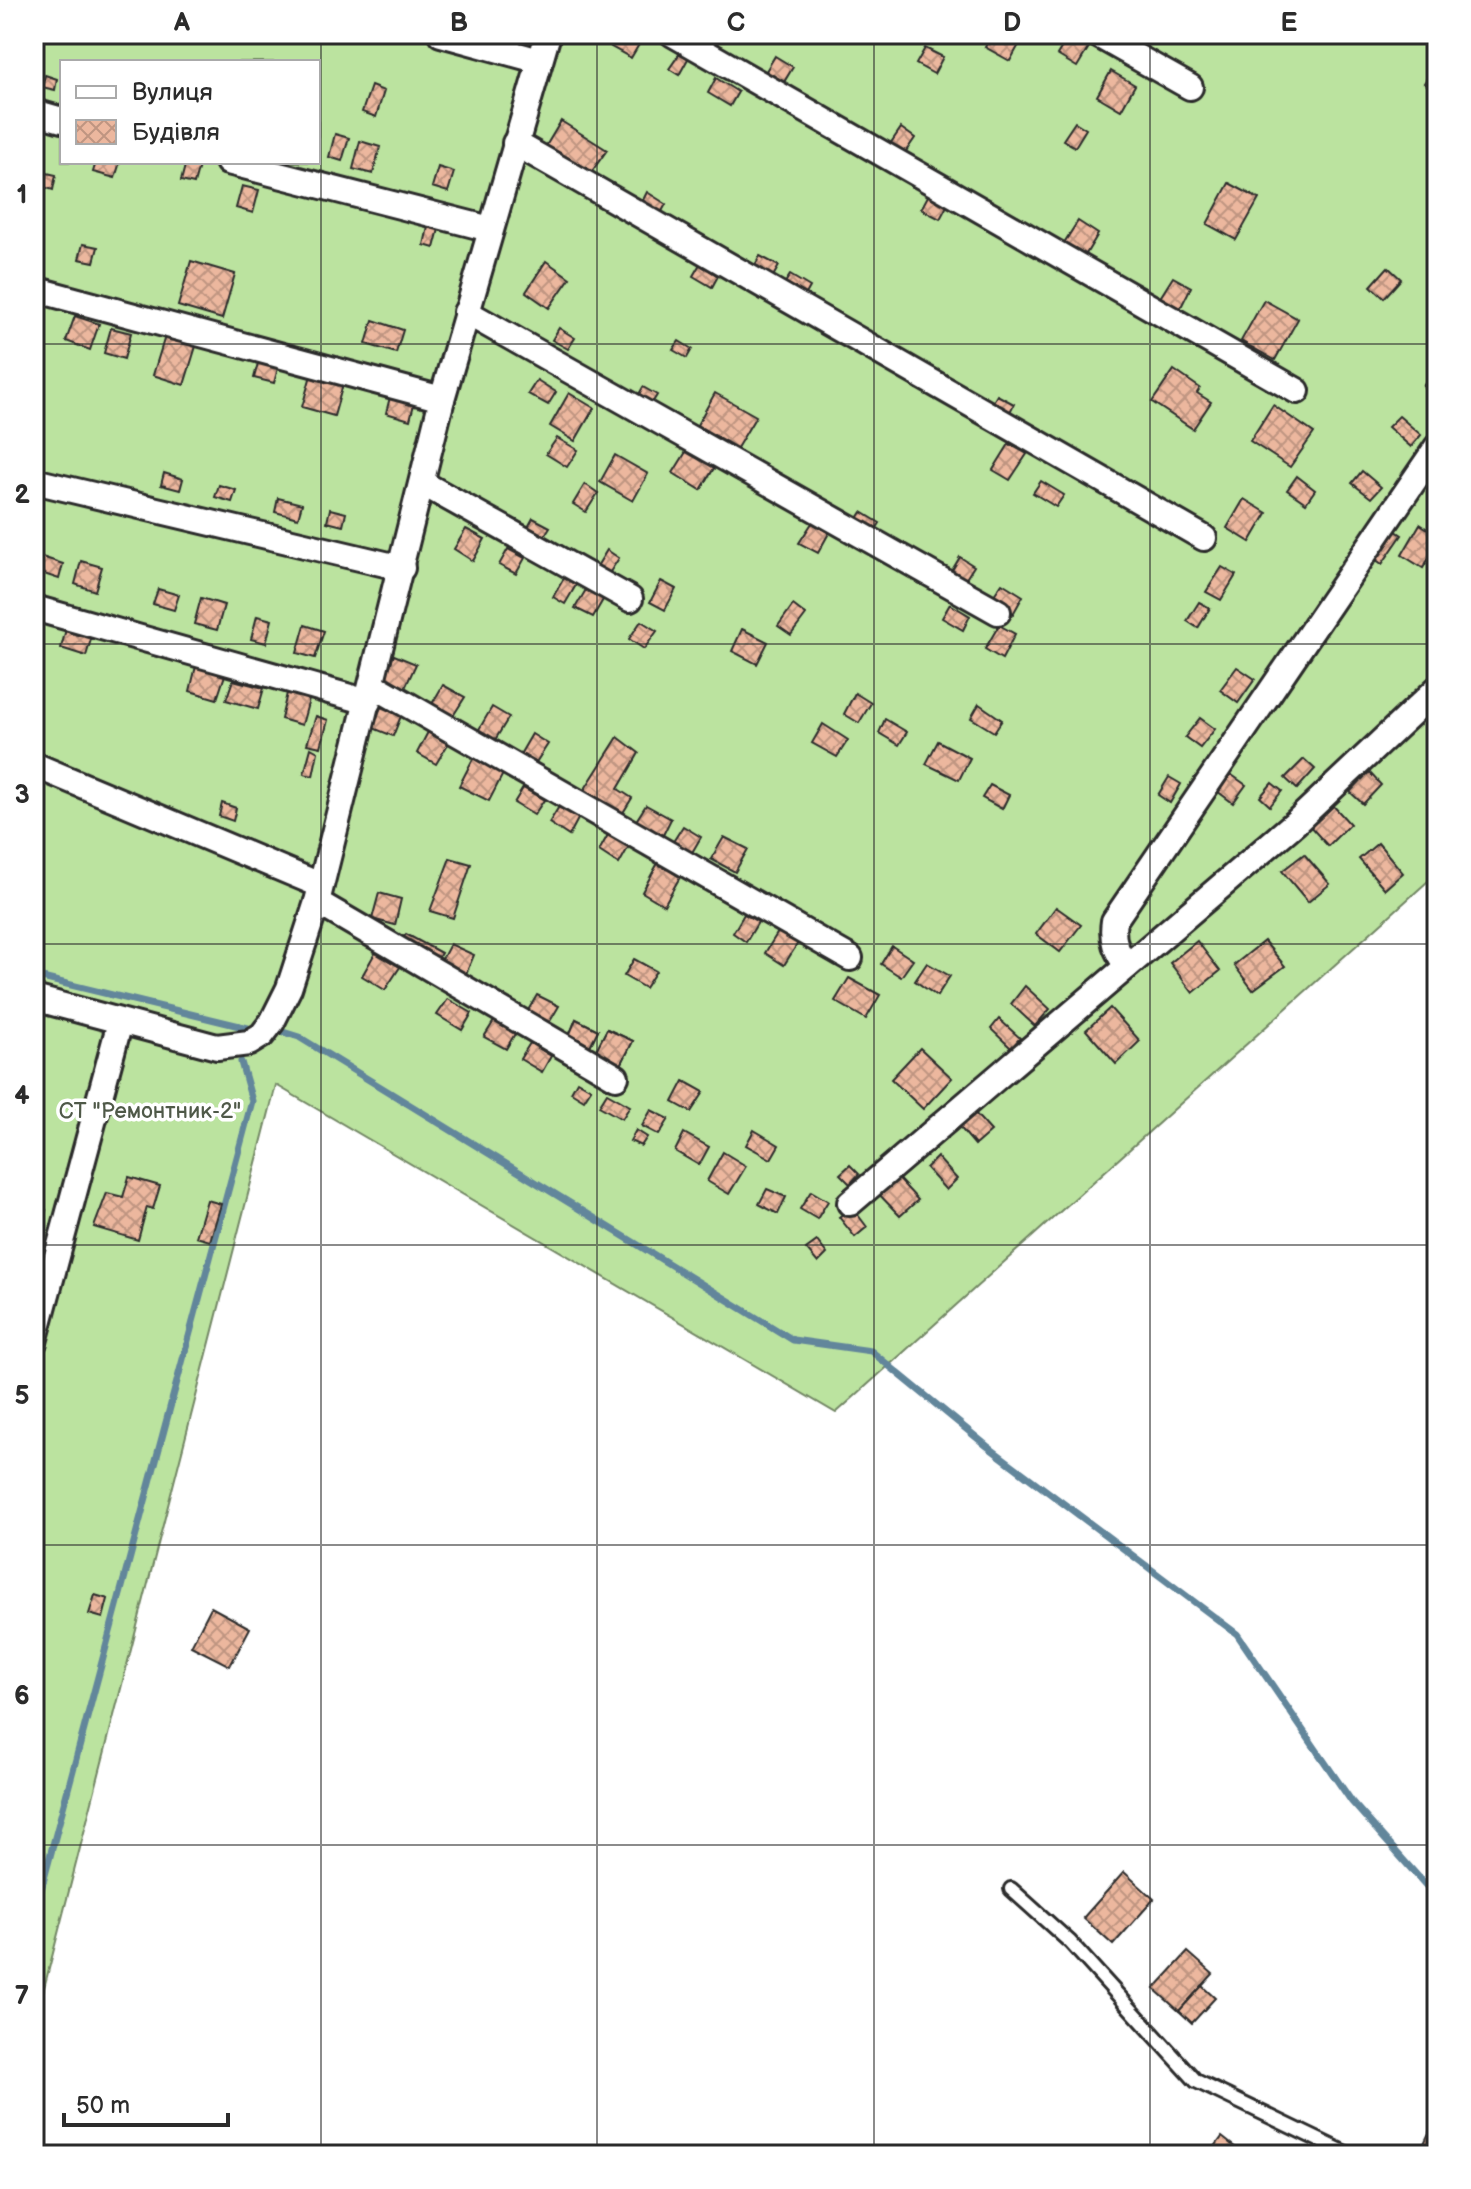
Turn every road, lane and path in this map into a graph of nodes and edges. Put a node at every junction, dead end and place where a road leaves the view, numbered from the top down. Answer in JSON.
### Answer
{"nodes":[{"id":1,"x":441,"y":34,"type":"edge"},
{"id":2,"x":548,"y":34,"type":"edge"},
{"id":3,"x":673,"y":34,"type":"edge"},
{"id":4,"x":1096,"y":34,"type":"edge"},
{"id":5,"x":540,"y":61,"type":"junction"},
{"id":6,"x":1190,"y":87,"type":"dead end"},
{"id":7,"x":34,"y":112,"type":"edge"},
{"id":8,"x":60,"y":119,"type":"edge"},
{"id":9,"x":515,"y":143,"type":"junction"},
{"id":10,"x":236,"y":164,"type":"edge"},
{"id":11,"x":490,"y":229,"type":"junction"},
{"id":12,"x":34,"y":289,"type":"edge"},
{"id":13,"x":466,"y":312,"type":"junction"},
{"id":14,"x":1297,"y":391,"type":"dead end"},
{"id":15,"x":442,"y":399,"type":"junction"},
{"id":16,"x":1437,"y":447,"type":"edge"},
{"id":17,"x":34,"y":481,"type":"edge"},
{"id":18,"x":422,"y":483,"type":"junction"},
{"id":19,"x":1204,"y":538,"type":"dead end"},
{"id":20,"x":402,"y":568,"type":"junction"},
{"id":21,"x":630,"y":599,"type":"dead end"},
{"id":22,"x":34,"y":608,"type":"edge"},
{"id":23,"x":998,"y":612,"type":"dead end"},
{"id":24,"x":1437,"y":689,"type":"edge"},
{"id":25,"x":370,"y":694,"type":"junction"},
{"id":26,"x":34,"y":765,"type":"edge"},
{"id":27,"x":318,"y":894,"type":"junction"},
{"id":28,"x":850,"y":958,"type":"dead end"},
{"id":29,"x":1127,"y":966,"type":"junction"},
{"id":30,"x":34,"y":998,"type":"edge"},
{"id":31,"x":120,"y":1022,"type":"junction"},
{"id":32,"x":616,"y":1077,"type":"dead end"},
{"id":33,"x":850,"y":1203,"type":"dead end"},
{"id":34,"x":34,"y":1342,"type":"edge"},
{"id":35,"x":1011,"y":1889,"type":"dead end"},
{"id":36,"x":1350,"y":2155,"type":"edge"}],
"edges":[{"from":1,"to":5,"type":"street"},
{"from":2,"to":5,"type":"street"},
{"from":3,"to":14,"type":"street"},
{"from":4,"to":6,"type":"street"},
{"from":5,"to":9,"type":"street"},
{"from":7,"to":8,"type":"street"},
{"from":9,"to":11,"type":"street"},
{"from":9,"to":19,"type":"street"},
{"from":10,"to":11,"type":"street"},
{"from":11,"to":13,"type":"street"},
{"from":12,"to":15,"type":"street"},
{"from":13,"to":15,"type":"street"},
{"from":13,"to":23,"type":"street"},
{"from":15,"to":18,"type":"street"},
{"from":16,"to":29,"type":"street"},
{"from":17,"to":20,"type":"street"},
{"from":18,"to":20,"type":"street"},
{"from":18,"to":21,"type":"street"},
{"from":20,"to":25,"type":"street"},
{"from":22,"to":25,"type":"street"},
{"from":24,"to":29,"type":"street"},
{"from":25,"to":27,"type":"street"},
{"from":25,"to":28,"type":"street"},
{"from":26,"to":27,"type":"street"},
{"from":27,"to":31,"type":"street"},
{"from":27,"to":32,"type":"street"},
{"from":29,"to":33,"type":"street"},
{"from":30,"to":31,"type":"street"},
{"from":31,"to":34,"type":"street"},
{"from":35,"to":36,"type":"lane"}]}
